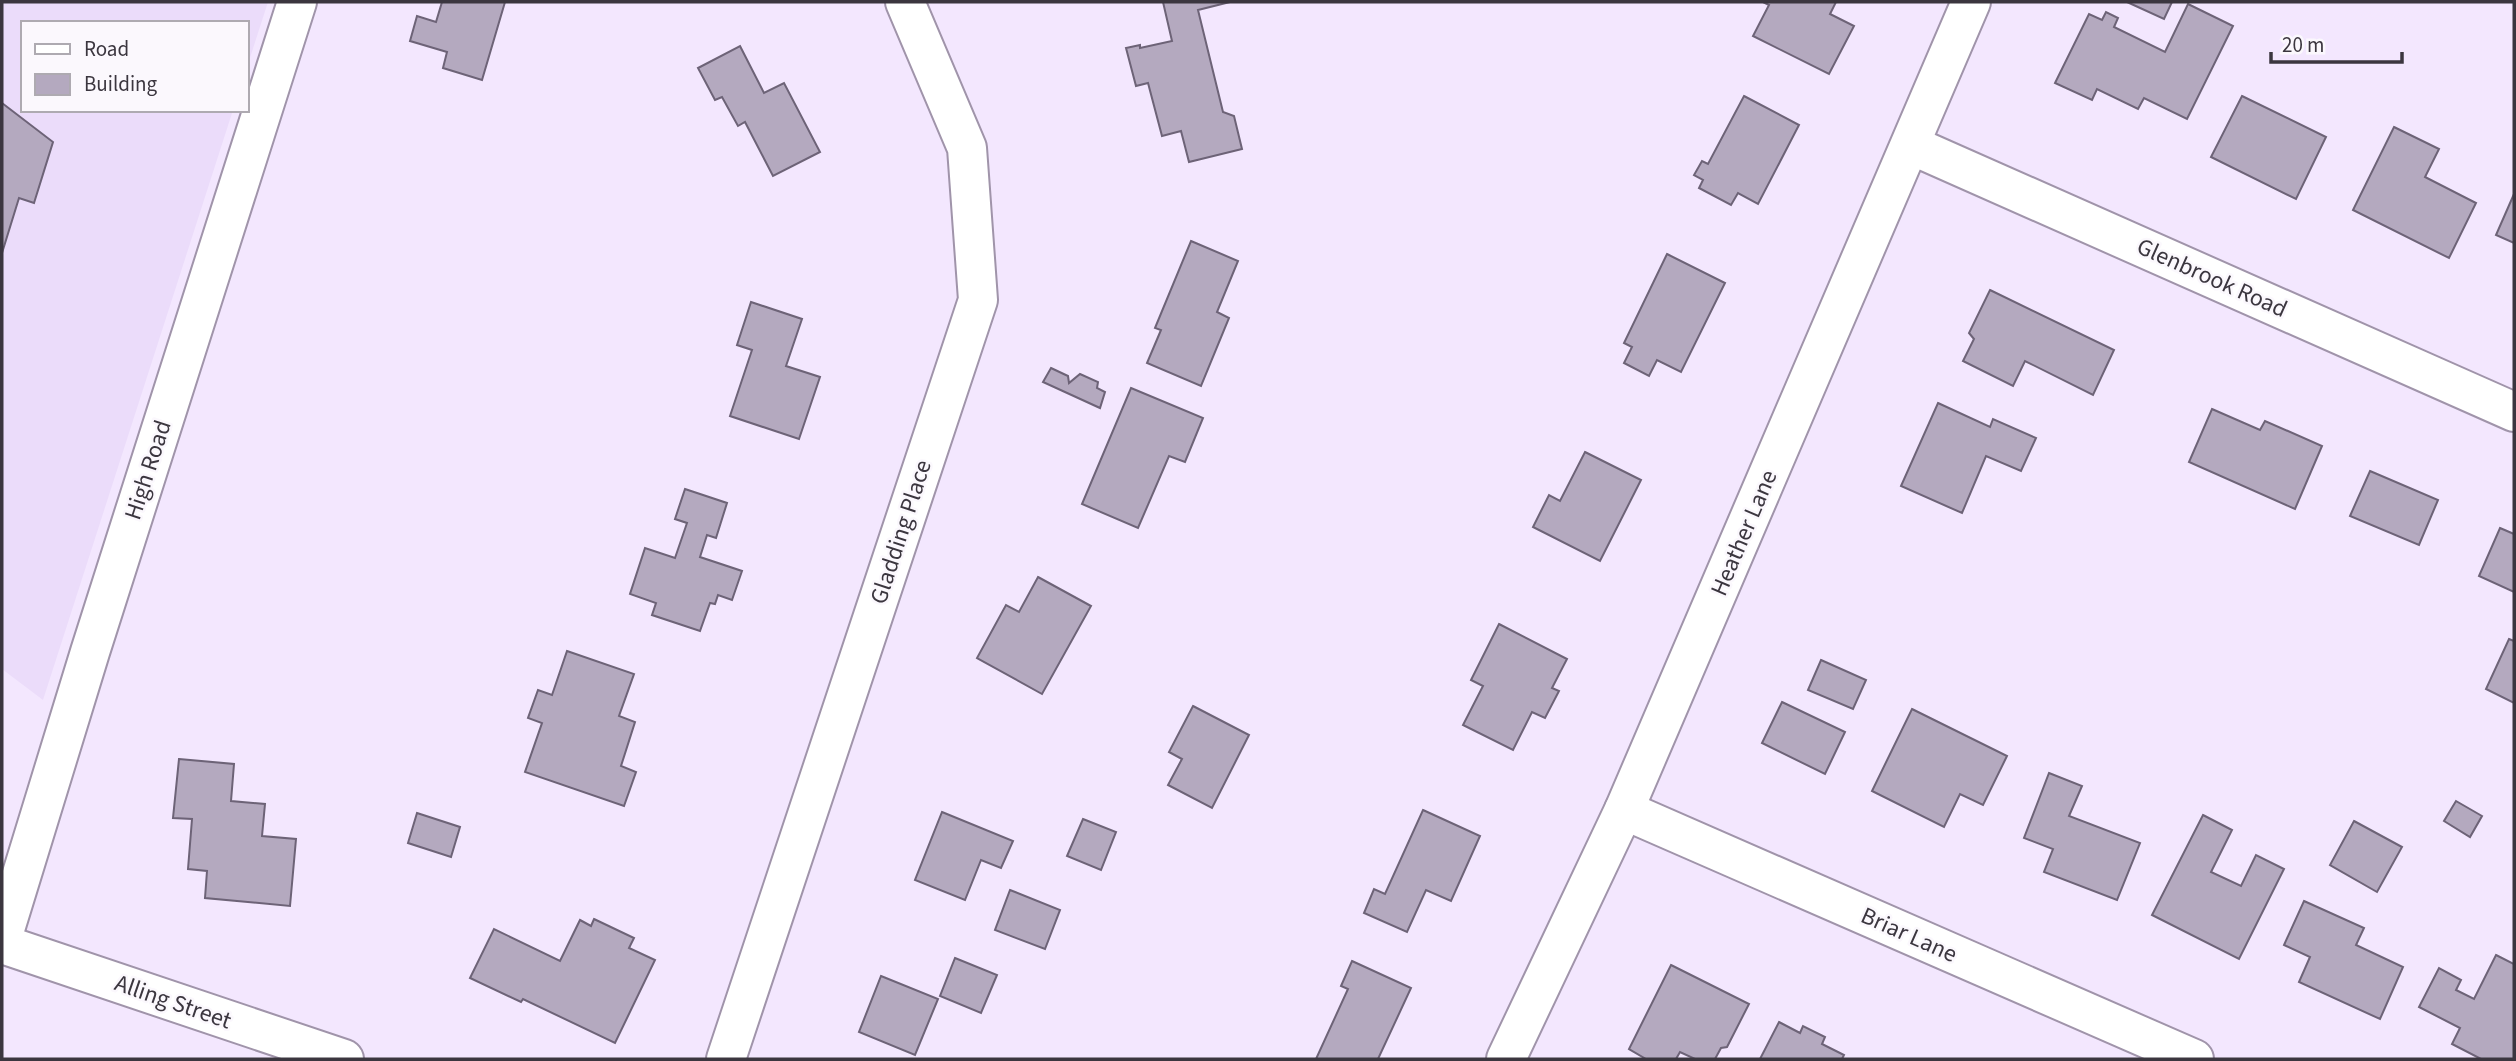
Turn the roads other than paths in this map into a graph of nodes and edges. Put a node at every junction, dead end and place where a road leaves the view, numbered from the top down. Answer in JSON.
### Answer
{"nodes":[{"id":1,"x":297,"y":2,"type":"edge"},
{"id":2,"x":905,"y":2,"type":"edge"},
{"id":3,"x":1971,"y":2,"type":"edge"},
{"id":4,"x":1911,"y":145,"type":"junction"},
{"id":5,"x":2514,"y":412,"type":"edge"},
{"id":6,"x":1624,"y":810,"type":"junction"},
{"id":7,"x":2,"y":941,"type":"edge"},
{"id":8,"x":345,"y":1059,"type":"edge"},
{"id":9,"x":726,"y":1059,"type":"edge"},
{"id":10,"x":1506,"y":1059,"type":"edge"},
{"id":11,"x":2194,"y":1059,"type":"edge"}],
"edges":[{"from":1,"to":7,"type":"street","name":"High Road"},
{"from":2,"to":9,"type":"street","name":"Gladding Place"},
{"from":3,"to":4,"type":"street","name":"Heather Lane"},
{"from":4,"to":5,"type":"street","name":"Glenbrook Road"},
{"from":4,"to":6,"type":"street","name":"Heather Lane"},
{"from":6,"to":10,"type":"street","name":"Heather Lane"},
{"from":6,"to":11,"type":"street","name":"Briar Lane"},
{"from":7,"to":8,"type":"street","name":"Alling Street"}]}
